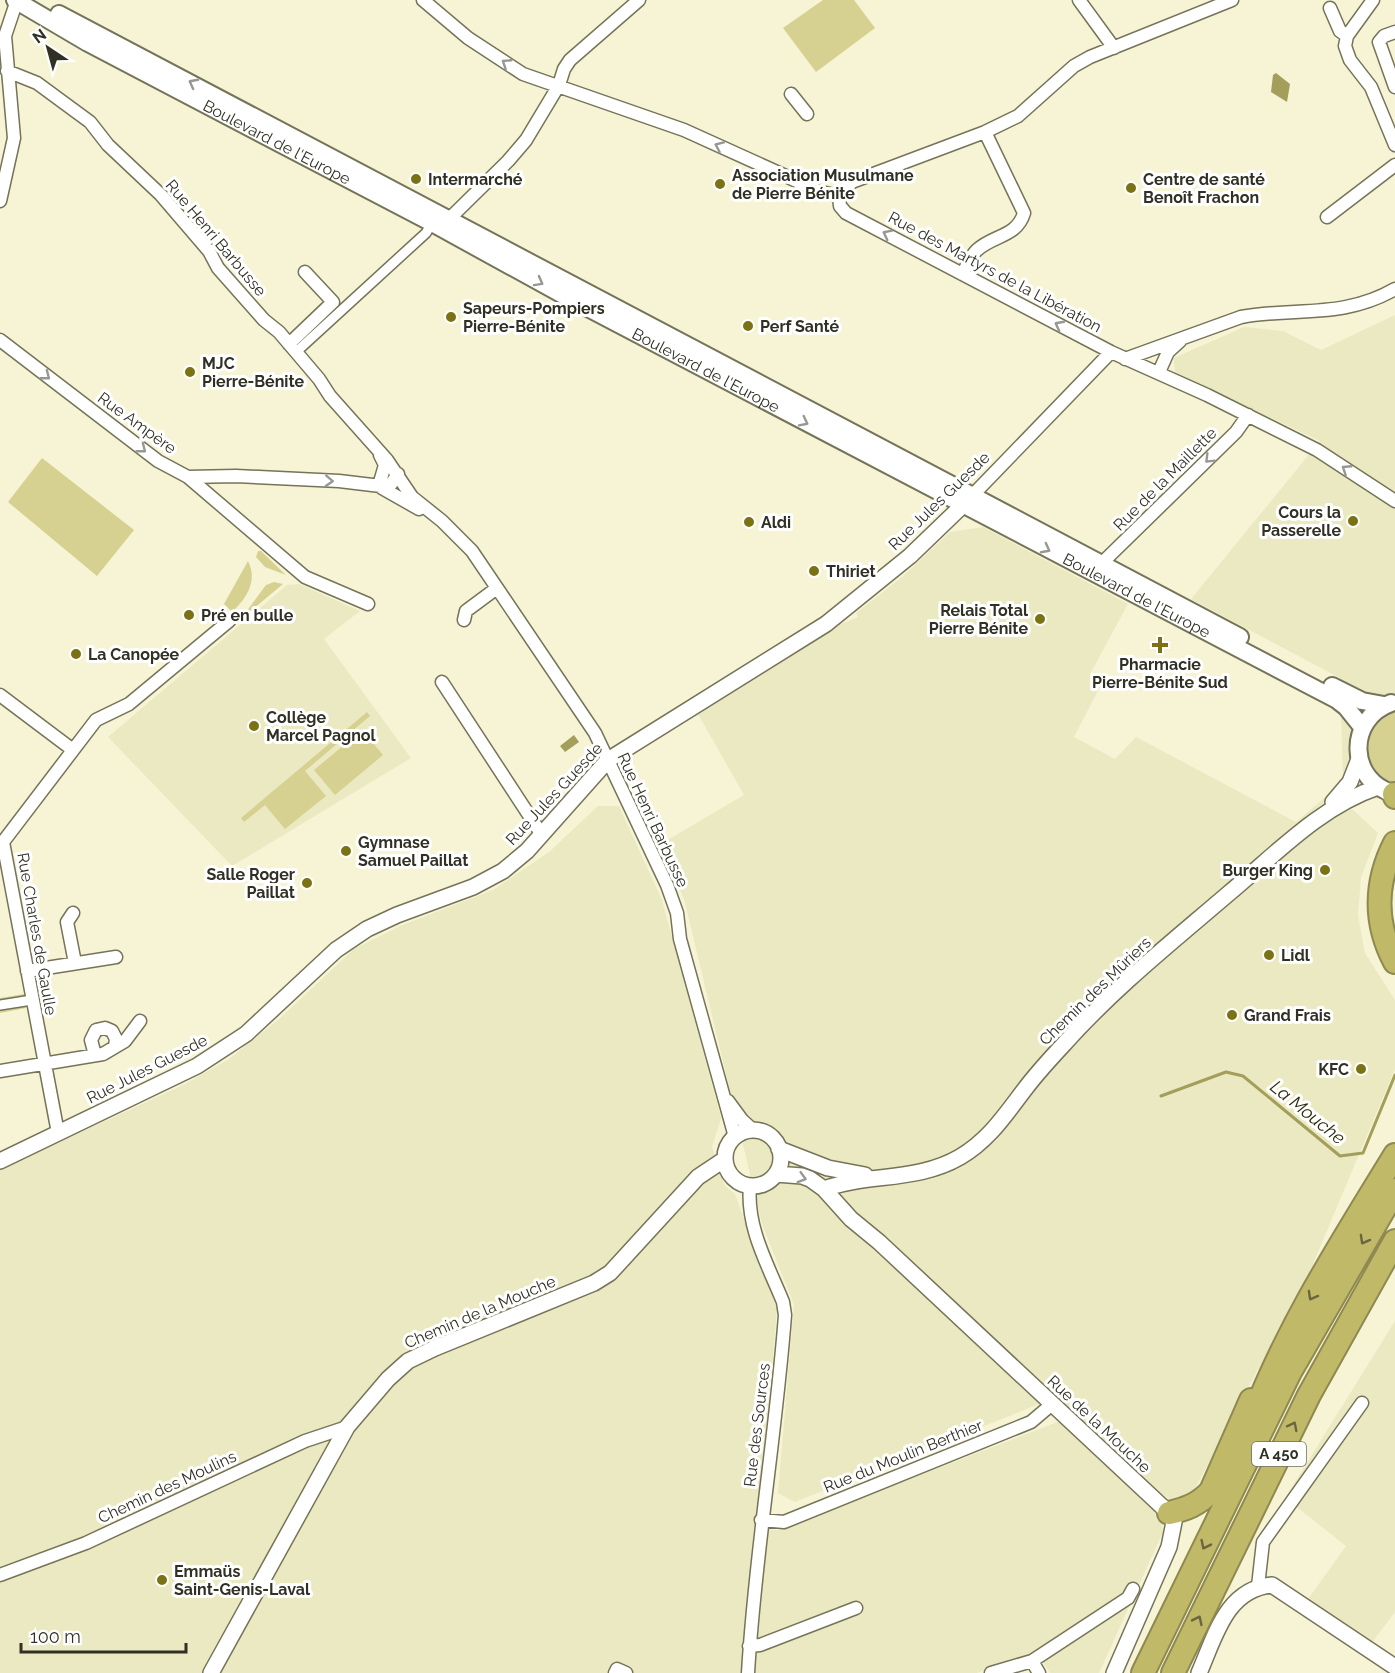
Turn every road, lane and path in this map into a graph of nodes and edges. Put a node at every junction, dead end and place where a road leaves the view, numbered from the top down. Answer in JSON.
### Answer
{"nodes":[{"id":1,"x":16,"y":0,"type":"edge"},
{"id":2,"x":34,"y":0,"type":"edge"},
{"id":3,"x":423,"y":0,"type":"edge"},
{"id":4,"x":639,"y":0,"type":"edge"},
{"id":5,"x":1079,"y":0,"type":"edge"},
{"id":6,"x":1232,"y":0,"type":"edge"},
{"id":7,"x":1373,"y":0,"type":"edge"},
{"id":8,"x":1330,"y":8,"type":"dead end"},
{"id":9,"x":1395,"y":32,"type":"edge"},
{"id":10,"x":2,"y":34,"type":"edge"},
{"id":11,"x":1347,"y":36,"type":"junction"},
{"id":12,"x":1114,"y":48,"type":"junction"},
{"id":13,"x":0,"y":56,"type":"edge"},
{"id":14,"x":7,"y":71,"type":"junction"},
{"id":15,"x":559,"y":86,"type":"junction"},
{"id":16,"x":1395,"y":87,"type":"edge"},
{"id":17,"x":791,"y":94,"type":"dead end"},
{"id":18,"x":807,"y":114,"type":"dead end"},
{"id":19,"x":985,"y":132,"type":"junction"},
{"id":20,"x":1395,"y":145,"type":"edge"},
{"id":21,"x":1395,"y":165,"type":"edge"},
{"id":22,"x":839,"y":196,"type":"junction"},
{"id":23,"x":0,"y":201,"type":"edge"},
{"id":24,"x":1327,"y":217,"type":"dead end"},
{"id":25,"x":441,"y":223,"type":"junction"},
{"id":26,"x":305,"y":272,"type":"dead end"},
{"id":27,"x":962,"y":274,"type":"junction"},
{"id":28,"x":1395,"y":289,"type":"edge"},
{"id":29,"x":1183,"y":338,"type":"junction"},
{"id":30,"x":0,"y":340,"type":"edge"},
{"id":31,"x":292,"y":348,"type":"junction"},
{"id":32,"x":1111,"y":352,"type":"junction"},
{"id":33,"x":1125,"y":359,"type":"junction"},
{"id":34,"x":1159,"y":372,"type":"junction"},
{"id":35,"x":1248,"y":415,"type":"junction"},
{"id":36,"x":378,"y":452,"type":"junction"},
{"id":37,"x":398,"y":474,"type":"junction"},
{"id":38,"x":188,"y":477,"type":"junction"},
{"id":39,"x":382,"y":488,"type":"junction"},
{"id":40,"x":967,"y":501,"type":"junction"},
{"id":41,"x":1395,"y":501,"type":"edge"},
{"id":42,"x":432,"y":513,"type":"junction"},
{"id":43,"x":1102,"y":563,"type":"junction"},
{"id":44,"x":497,"y":588,"type":"junction"},
{"id":45,"x":368,"y":604,"type":"dead end"},
{"id":46,"x":464,"y":620,"type":"dead end"},
{"id":47,"x":229,"y":621,"type":"dead end"},
{"id":48,"x":442,"y":682,"type":"dead end"},
{"id":49,"x":0,"y":694,"type":"edge"},
{"id":50,"x":1390,"y":704,"type":"edge"},
{"id":51,"x":1362,"y":727,"type":"junction"},
{"id":52,"x":73,"y":750,"type":"junction"},
{"id":53,"x":1359,"y":759,"type":"junction"},
{"id":54,"x":608,"y":760,"type":"junction"},
{"id":55,"x":1391,"y":793,"type":"edge"},
{"id":56,"x":1328,"y":809,"type":"junction"},
{"id":57,"x":542,"y":835,"type":"junction"},
{"id":58,"x":2,"y":842,"type":"edge"},
{"id":59,"x":1395,"y":843,"type":"edge"},
{"id":60,"x":1395,"y":871,"type":"edge"},
{"id":61,"x":73,"y":913,"type":"dead end"},
{"id":62,"x":1395,"y":930,"type":"edge"},
{"id":63,"x":116,"y":957,"type":"dead end"},
{"id":64,"x":1395,"y":962,"type":"edge"},
{"id":65,"x":75,"y":963,"type":"junction"},
{"id":66,"x":27,"y":971,"type":"junction"},
{"id":67,"x":32,"y":1000,"type":"junction"},
{"id":68,"x":0,"y":1005,"type":"edge"},
{"id":69,"x":140,"y":1021,"type":"dead end"},
{"id":70,"x":115,"y":1046,"type":"junction"},
{"id":71,"x":95,"y":1055,"type":"junction"},
{"id":72,"x":44,"y":1063,"type":"junction"},
{"id":73,"x":0,"y":1071,"type":"edge"},
{"id":74,"x":720,"y":1084,"type":"junction"},
{"id":75,"x":753,"y":1130,"type":"junction"},
{"id":76,"x":58,"y":1133,"type":"junction"},
{"id":77,"x":735,"y":1137,"type":"junction"},
{"id":78,"x":779,"y":1149,"type":"junction"},
{"id":79,"x":1395,"y":1155,"type":"edge"},
{"id":80,"x":0,"y":1161,"type":"edge"},
{"id":81,"x":815,"y":1164,"type":"junction"},
{"id":82,"x":727,"y":1166,"type":"junction"},
{"id":83,"x":776,"y":1174,"type":"junction"},
{"id":84,"x":883,"y":1179,"type":"junction"},
{"id":85,"x":750,"y":1186,"type":"junction"},
{"id":86,"x":828,"y":1188,"type":"junction"},
{"id":87,"x":1395,"y":1190,"type":"edge"},
{"id":88,"x":1395,"y":1241,"type":"edge"},
{"id":89,"x":1268,"y":1377,"type":"junction"},
{"id":90,"x":1362,"y":1403,"type":"dead end"},
{"id":91,"x":1051,"y":1405,"type":"junction"},
{"id":92,"x":346,"y":1427,"type":"junction"},
{"id":93,"x":1230,"y":1492,"type":"junction"},
{"id":94,"x":1169,"y":1512,"type":"junction"},
{"id":95,"x":761,"y":1520,"type":"junction"},
{"id":96,"x":0,"y":1575,"type":"edge"},
{"id":97,"x":1258,"y":1586,"type":"junction"},
{"id":98,"x":1133,"y":1589,"type":"dead end"},
{"id":99,"x":856,"y":1608,"type":"dead end"},
{"id":100,"x":749,"y":1646,"type":"junction"},
{"id":101,"x":1032,"y":1660,"type":"junction"},
{"id":102,"x":1395,"y":1666,"type":"edge"},
{"id":103,"x":211,"y":1673,"type":"edge"},
{"id":104,"x":615,"y":1673,"type":"edge"},
{"id":105,"x":626,"y":1673,"type":"edge"},
{"id":106,"x":748,"y":1673,"type":"edge"},
{"id":107,"x":991,"y":1673,"type":"edge"},
{"id":108,"x":1039,"y":1673,"type":"edge"},
{"id":109,"x":1113,"y":1673,"type":"edge"},
{"id":110,"x":1143,"y":1673,"type":"edge"},
{"id":111,"x":1173,"y":1673,"type":"edge"},
{"id":112,"x":1199,"y":1673,"type":"edge"}],
"edges":[{"from":1,"to":10,"type":"street"},
{"from":1,"to":25,"type":"main road","name":"Boulevard de l'Europe"},
{"from":25,"to":2,"type":"main road","name":"Boulevard de l'Europe","one_way":true},
{"from":15,"to":3,"type":"street","one_way":true},
{"from":4,"to":15,"type":"street"},
{"from":5,"to":12,"type":"street"},
{"from":6,"to":12,"type":"street"},
{"from":7,"to":11,"type":"street"},
{"from":8,"to":11,"type":"street"},
{"from":9,"to":16,"type":"street"},
{"from":10,"to":14,"type":"street"},
{"from":11,"to":20,"type":"street"},
{"from":12,"to":19,"type":"street"},
{"from":13,"to":14,"type":"street"},
{"from":14,"to":23,"type":"street"},
{"from":14,"to":31,"type":"street","name":"Rue Henri Barbusse"},
{"from":22,"to":15,"type":"street","one_way":true},
{"from":15,"to":25,"type":"street"},
{"from":17,"to":18,"type":"street"},
{"from":19,"to":22,"type":"street"},
{"from":19,"to":27,"type":"street"},
{"from":21,"to":24,"type":"street"},
{"from":27,"to":22,"type":"street","name":"Rue des Martyrs de la Libération","one_way":true},
{"from":25,"to":31,"type":"street"},
{"from":25,"to":40,"type":"main road","name":"Boulevard de l'Europe"},
{"from":26,"to":31,"type":"street"},
{"from":32,"to":27,"type":"street","name":"Rue des Martyrs de la Libération","one_way":true},
{"from":28,"to":29,"type":"street"},
{"from":29,"to":33,"type":"street"},
{"from":29,"to":34,"type":"street"},
{"from":30,"to":38,"type":"street","name":"Rue Ampère","one_way":true},
{"from":31,"to":36,"type":"street","name":"Rue Henri Barbusse"},
{"from":32,"to":33,"type":"street","name":"Rue des Martyrs de la Libération"},
{"from":32,"to":40,"type":"street","name":"Rue Jules Guesde"},
{"from":33,"to":34,"type":"street","name":"Rue des Martyrs de la Libération"},
{"from":34,"to":35,"type":"street","name":"Rue des Martyrs de la Libération"},
{"from":41,"to":35,"type":"street","name":"Rue des Martyrs de la Libération","one_way":true},
{"from":35,"to":43,"type":"street","name":"Rue de la Maillette","one_way":true},
{"from":36,"to":37,"type":"street","name":"Rue Henri Barbusse"},
{"from":36,"to":39,"type":"street"},
{"from":37,"to":39,"type":"street"},
{"from":37,"to":42,"type":"street","name":"Rue Henri Barbusse"},
{"from":38,"to":39,"type":"street","name":"Rue Ampère","one_way":true},
{"from":38,"to":45,"type":"street"},
{"from":39,"to":42,"type":"street","name":"Rue Henri Barbusse"},
{"from":40,"to":43,"type":"main road","name":"Boulevard de l'Europe"},
{"from":40,"to":51,"type":"main road","name":"Boulevard de l'Europe","one_way":true},
{"from":40,"to":54,"type":"street","name":"Rue Jules Guesde"},
{"from":42,"to":44,"type":"street","name":"Rue Henri Barbusse"},
{"from":43,"to":50,"type":"main road","name":"Boulevard de l'Europe"},
{"from":44,"to":46,"type":"street"},
{"from":44,"to":54,"type":"street","name":"Rue Henri Barbusse"},
{"from":47,"to":52,"type":"street","name":"Rue Charles de Gaulle"},
{"from":48,"to":57,"type":"street"},
{"from":49,"to":52,"type":"street"},
{"from":50,"to":51,"type":"main road"},
{"from":51,"to":53,"type":"main road"},
{"from":52,"to":58,"type":"street","name":"Rue Charles de Gaulle"},
{"from":53,"to":55,"type":"main road"},
{"from":53,"to":56,"type":"street","name":"Chemin des Mûriers"},
{"from":54,"to":57,"type":"street","name":"Rue Jules Guesde"},
{"from":54,"to":74,"type":"street","name":"Rue Henri Barbusse"},
{"from":55,"to":56,"type":"street","name":"Chemin des Mûriers"},
{"from":56,"to":84,"type":"street","name":"Chemin des Mûriers"},
{"from":57,"to":76,"type":"street","name":"Rue Jules Guesde"},
{"from":58,"to":66,"type":"street","name":"Rue Charles de Gaulle"},
{"from":59,"to":64,"type":"highway"},
{"from":60,"to":62,"type":"highway"},
{"from":61,"to":65,"type":"street"},
{"from":63,"to":65,"type":"street"},
{"from":65,"to":66,"type":"street"},
{"from":66,"to":67,"type":"street","name":"Rue Charles de Gaulle"},
{"from":67,"to":68,"type":"street"},
{"from":67,"to":72,"type":"street","name":"Rue Charles de Gaulle"},
{"from":69,"to":70,"type":"street"},
{"from":70,"to":71,"type":"street"},
{"from":70,"to":71,"type":"street"},
{"from":71,"to":72,"type":"street"},
{"from":72,"to":73,"type":"street"},
{"from":72,"to":76,"type":"street","name":"Rue Charles de Gaulle"},
{"from":74,"to":75,"type":"street","name":"Rue Henri Barbusse"},
{"from":74,"to":77,"type":"street","name":"Rue Henri Barbusse"},
{"from":75,"to":77,"type":"street"},
{"from":75,"to":78,"type":"street"},
{"from":76,"to":80,"type":"street","name":"Rue Jules Guesde"},
{"from":77,"to":82,"type":"street"},
{"from":78,"to":81,"type":"street","name":"Chemin des Mûriers"},
{"from":78,"to":83,"type":"street"},
{"from":79,"to":89,"type":"highway","one_way":true},
{"from":81,"to":84,"type":"street","name":"Chemin des Mûriers"},
{"from":81,"to":86,"type":"street","name":"Rue de la Mouche"},
{"from":82,"to":85,"type":"street"},
{"from":82,"to":92,"type":"street","name":"Chemin de la Mouche"},
{"from":83,"to":85,"type":"street"},
{"from":83,"to":86,"type":"street","name":"Rue de la Mouche","one_way":true},
{"from":84,"to":86,"type":"street","name":"Chemin des Mûriers"},
{"from":85,"to":95,"type":"street","name":"Rue des Sources"},
{"from":86,"to":91,"type":"street","name":"Rue de la Mouche"},
{"from":87,"to":93,"type":"highway","number":"A 450","one_way":true},
{"from":111,"to":88,"type":"highway","number":"A 450","one_way":true},
{"from":89,"to":93,"type":"highway"},
{"from":89,"to":94,"type":"highway"},
{"from":90,"to":97,"type":"street"},
{"from":91,"to":94,"type":"street","name":"Rue de la Mouche"},
{"from":91,"to":95,"type":"street","name":"Rue du Moulin Berthier"},
{"from":92,"to":96,"type":"street","name":"Chemin des Moulins"},
{"from":92,"to":103,"type":"street","name":"Chemin de la Mouche"},
{"from":93,"to":110,"type":"highway","number":"A 450","one_way":true},
{"from":94,"to":109,"type":"street"},
{"from":95,"to":100,"type":"street","name":"Rue des Sources"},
{"from":97,"to":102,"type":"street"},
{"from":97,"to":112,"type":"street"},
{"from":98,"to":101,"type":"street"},
{"from":99,"to":100,"type":"street"},
{"from":100,"to":106,"type":"street","name":"Rue des Sources"},
{"from":101,"to":107,"type":"street"},
{"from":101,"to":108,"type":"street"},
{"from":104,"to":105,"type":"street"}]}
